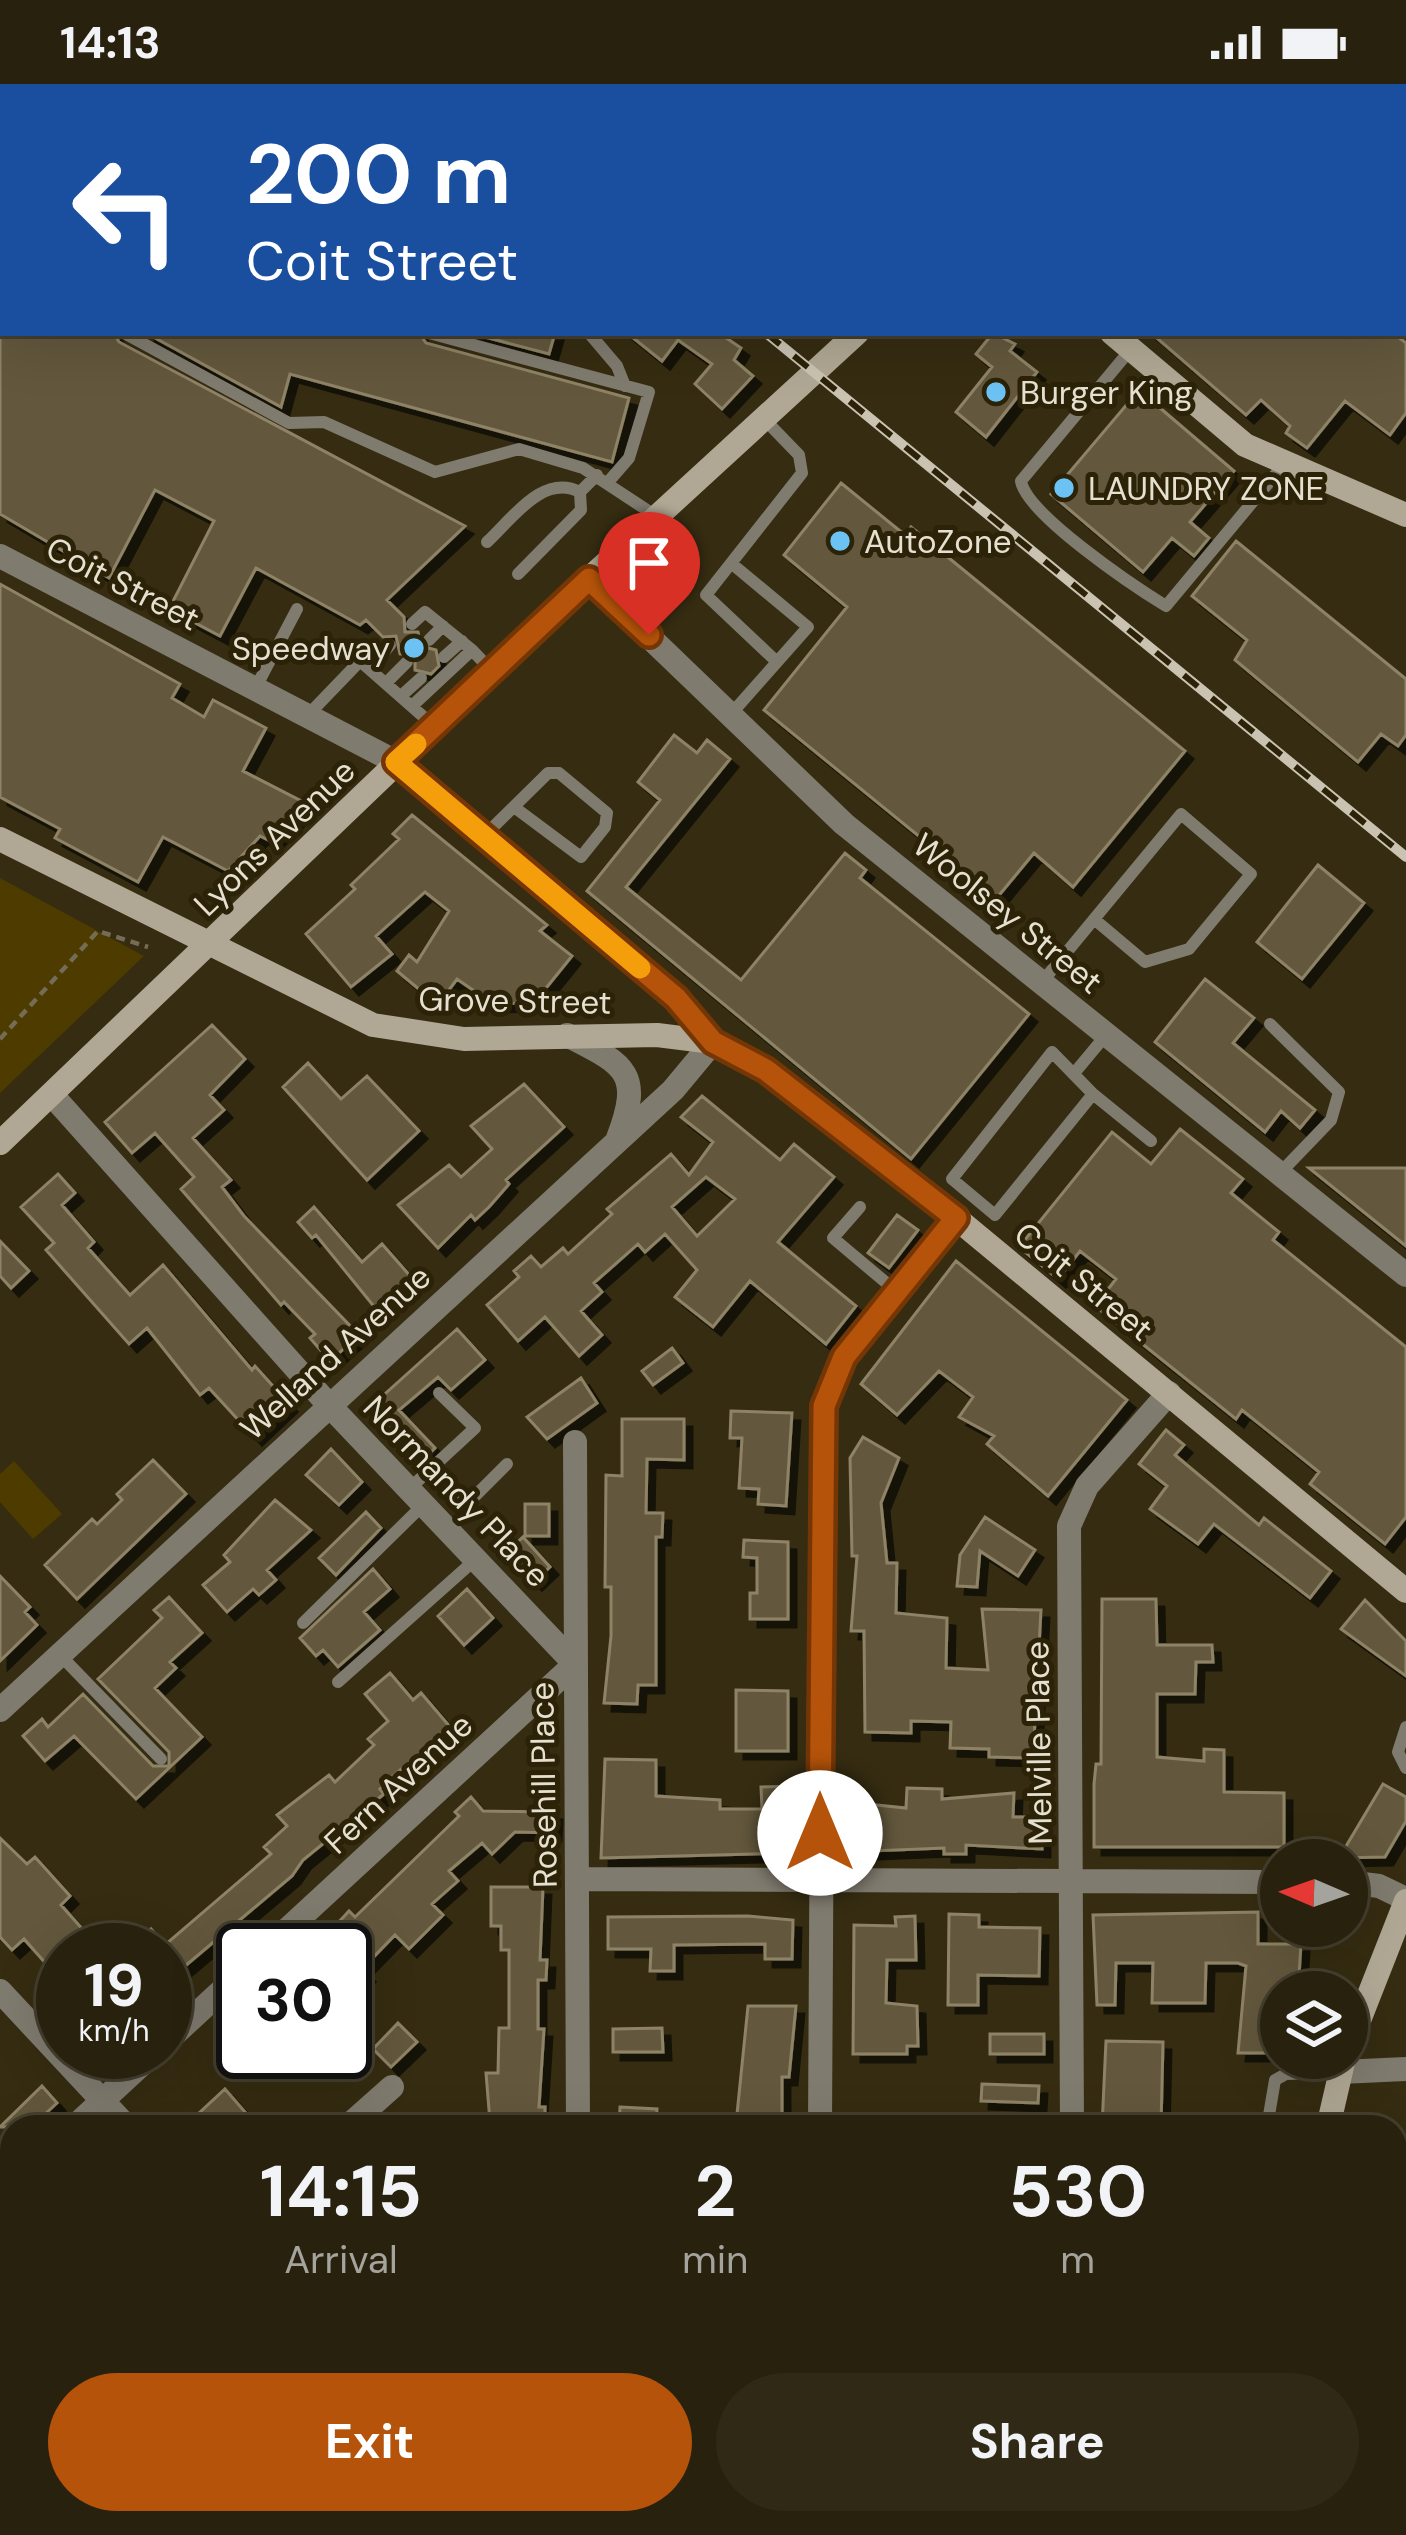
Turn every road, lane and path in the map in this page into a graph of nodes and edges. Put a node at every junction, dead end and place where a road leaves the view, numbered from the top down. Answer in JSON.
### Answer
{"nodes":[{"id":1,"x":130,"y":336,"type":"edge"},
{"id":2,"x":440,"y":336,"type":"edge"},
{"id":3,"x":592,"y":336,"type":"edge"},
{"id":4,"x":854,"y":336,"type":"edge"},
{"id":5,"x":1121,"y":341,"type":"edge"},
{"id":6,"x":625,"y":386,"type":"junction"},
{"id":7,"x":764,"y":419,"type":"junction"},
{"id":8,"x":1285,"y":464,"type":"junction"},
{"id":9,"x":603,"y":478,"type":"junction"},
{"id":10,"x":580,"y":492,"type":"junction"},
{"id":11,"x":1406,"y":515,"type":"edge"},
{"id":12,"x":657,"y":516,"type":"junction"},
{"id":13,"x":487,"y":542,"type":"dead end"},
{"id":14,"x":0,"y":556,"type":"edge"},
{"id":15,"x":731,"y":563,"type":"junction"},
{"id":16,"x":518,"y":574,"type":"dead end"},
{"id":17,"x":589,"y":579,"type":"junction"},
{"id":18,"x":297,"y":609,"type":"dead end"},
{"id":19,"x":412,"y":624,"type":"dead end"},
{"id":20,"x":443,"y":626,"type":"junction"},
{"id":21,"x":428,"y":640,"type":"dead end"},
{"id":22,"x":390,"y":645,"type":"dead end"},
{"id":23,"x":467,"y":645,"type":"junction"},
{"id":24,"x":444,"y":657,"type":"dead end"},
{"id":25,"x":407,"y":662,"type":"dead end"},
{"id":26,"x":777,"y":662,"type":"junction"},
{"id":27,"x":370,"y":669,"type":"junction"},
{"id":28,"x":492,"y":671,"type":"junction"},
{"id":29,"x":422,"y":678,"type":"dead end"},
{"id":30,"x":386,"y":683,"type":"junction"},
{"id":31,"x":255,"y":688,"type":"junction"},
{"id":32,"x":406,"y":701,"type":"junction"},
{"id":33,"x":731,"y":714,"type":"junction"},
{"id":34,"x":307,"y":716,"type":"junction"},
{"id":35,"x":434,"y":726,"type":"junction"},
{"id":36,"x":396,"y":762,"type":"junction"},
{"id":37,"x":514,"y":807,"type":"junction"},
{"id":38,"x":484,"y":836,"type":"junction"},
{"id":39,"x":0,"y":839,"type":"edge"},
{"id":40,"x":1094,"y":919,"type":"junction"},
{"id":41,"x":209,"y":946,"type":"junction"},
{"id":42,"x":148,"y":947,"type":"dead end"},
{"id":43,"x":1042,"y":982,"type":"junction"},
{"id":44,"x":1270,"y":1024,"type":"dead end"},
{"id":45,"x":565,"y":1034,"type":"junction"},
{"id":46,"x":1107,"y":1034,"type":"junction"},
{"id":47,"x":0,"y":1039,"type":"edge"},
{"id":48,"x":713,"y":1042,"type":"junction"},
{"id":49,"x":1076,"y":1071,"type":"junction"},
{"id":50,"x":1094,"y":1094,"type":"junction"},
{"id":51,"x":52,"y":1095,"type":"junction"},
{"id":52,"x":617,"y":1142,"type":"junction"},
{"id":53,"x":1151,"y":1142,"type":"dead end"},
{"id":54,"x":0,"y":1143,"type":"edge"},
{"id":55,"x":1279,"y":1174,"type":"junction"},
{"id":56,"x":860,"y":1207,"type":"dead end"},
{"id":57,"x":956,"y":1218,"type":"junction"},
{"id":58,"x":1406,"y":1275,"type":"edge"},
{"id":59,"x":897,"y":1292,"type":"junction"},
{"id":60,"x":439,"y":1393,"type":"dead end"},
{"id":61,"x":1169,"y":1393,"type":"junction"},
{"id":62,"x":327,"y":1403,"type":"junction"},
{"id":63,"x":575,"y":1442,"type":"dead end"},
{"id":64,"x":507,"y":1464,"type":"dead end"},
{"id":65,"x":428,"y":1471,"type":"junction"},
{"id":66,"x":416,"y":1497,"type":"junction"},
{"id":67,"x":476,"y":1559,"type":"junction"},
{"id":68,"x":1406,"y":1591,"type":"edge"},
{"id":69,"x":303,"y":1624,"type":"dead end"},
{"id":70,"x":59,"y":1654,"type":"junction"},
{"id":71,"x":575,"y":1664,"type":"junction"},
{"id":72,"x":338,"y":1682,"type":"dead end"},
{"id":73,"x":0,"y":1710,"type":"edge"},
{"id":74,"x":1406,"y":1727,"type":"edge"},
{"id":75,"x":161,"y":1759,"type":"dead end"},
{"id":76,"x":1406,"y":1768,"type":"edge"},
{"id":77,"x":578,"y":1879,"type":"junction"},
{"id":78,"x":820,"y":1880,"type":"junction"},
{"id":79,"x":1073,"y":1881,"type":"junction"},
{"id":80,"x":1260,"y":1882,"type":"edge"},
{"id":81,"x":1368,"y":1885,"type":"edge"},
{"id":82,"x":1406,"y":1900,"type":"edge"},
{"id":83,"x":295,"y":1923,"type":"edge"},
{"id":84,"x":0,"y":1991,"type":"edge"},
{"id":85,"x":216,"y":1996,"type":"edge"},
{"id":86,"x":1368,"y":1998,"type":"edge"},
{"id":87,"x":192,"y":2018,"type":"edge"},
{"id":88,"x":1368,"y":2063,"type":"edge"},
{"id":89,"x":1406,"y":2068,"type":"edge"},
{"id":90,"x":126,"y":2079,"type":"edge"},
{"id":91,"x":1277,"y":2079,"type":"edge"},
{"id":92,"x":1339,"y":2079,"type":"edge"},
{"id":93,"x":392,"y":2087,"type":"dead end"},
{"id":94,"x":102,"y":2101,"type":"junction"},
{"id":95,"x":87,"y":2115,"type":"edge"},
{"id":96,"x":115,"y":2115,"type":"edge"},
{"id":97,"x":360,"y":2115,"type":"edge"},
{"id":98,"x":578,"y":2115,"type":"edge"},
{"id":99,"x":820,"y":2115,"type":"edge"},
{"id":100,"x":1072,"y":2115,"type":"edge"},
{"id":101,"x":1269,"y":2115,"type":"edge"},
{"id":102,"x":1331,"y":2115,"type":"edge"}],
"edges":[{"from":1,"to":9,"type":"lane"},
{"from":2,"to":6,"type":"lane"},
{"from":3,"to":6,"type":"lane"},
{"from":4,"to":7,"type":"main road","name":"Lyons Avenue"},
{"from":5,"to":8,"type":"main road"},
{"from":5,"to":8,"type":"lane"},
{"from":6,"to":9,"type":"lane"},
{"from":7,"to":12,"type":"main road","name":"Lyons Avenue"},
{"from":7,"to":15,"type":"lane"},
{"from":8,"to":11,"type":"main road"},
{"from":9,"to":10,"type":"lane"},
{"from":9,"to":12,"type":"lane"},
{"from":10,"to":13,"type":"lane"},
{"from":10,"to":16,"type":"lane"},
{"from":12,"to":17,"type":"main road","name":"Lyons Avenue"},
{"from":14,"to":31,"type":"street","name":"Coit Street"},
{"from":15,"to":26,"type":"lane"},
{"from":15,"to":26,"type":"lane"},
{"from":17,"to":28,"type":"main road","name":"Lyons Avenue"},
{"from":17,"to":33,"type":"street","name":"Woolsey Street"},
{"from":18,"to":31,"type":"lane"},
{"from":19,"to":20,"type":"lane"},
{"from":20,"to":21,"type":"lane"},
{"from":20,"to":23,"type":"lane"},
{"from":22,"to":27,"type":"lane"},
{"from":23,"to":24,"type":"lane"},
{"from":23,"to":28,"type":"lane"},
{"from":23,"to":32,"type":"lane"},
{"from":25,"to":30,"type":"lane"},
{"from":26,"to":33,"type":"lane"},
{"from":27,"to":30,"type":"lane"},
{"from":27,"to":34,"type":"lane"},
{"from":28,"to":35,"type":"main road","name":"Lyons Avenue"},
{"from":29,"to":32,"type":"lane"},
{"from":30,"to":32,"type":"lane"},
{"from":31,"to":34,"type":"street","name":"Coit Street"},
{"from":32,"to":35,"type":"lane"},
{"from":33,"to":43,"type":"street","name":"Woolsey Street"},
{"from":34,"to":36,"type":"street","name":"Coit Street"},
{"from":35,"to":36,"type":"main road","name":"Lyons Avenue"},
{"from":36,"to":38,"type":"street","name":"Coit Street"},
{"from":36,"to":41,"type":"main road","name":"Lyons Avenue"},
{"from":37,"to":37,"type":"lane"},
{"from":37,"to":38,"type":"lane"},
{"from":38,"to":48,"type":"street","name":"Coit Street"},
{"from":39,"to":41,"type":"main road","name":"Grove Street"},
{"from":40,"to":40,"type":"lane"},
{"from":40,"to":43,"type":"lane"},
{"from":41,"to":45,"type":"main road","name":"Grove Street"},
{"from":41,"to":51,"type":"main road","name":"Lyons Avenue"},
{"from":42,"to":47,"type":"path"},
{"from":43,"to":46,"type":"street","name":"Woolsey Street"},
{"from":44,"to":55,"type":"lane"},
{"from":45,"to":48,"type":"main road","name":"Grove Street"},
{"from":45,"to":52,"type":"street"},
{"from":46,"to":49,"type":"lane"},
{"from":46,"to":55,"type":"street","name":"Woolsey Street"},
{"from":48,"to":52,"type":"street","name":"Welland Avenue"},
{"from":48,"to":57,"type":"main road","name":"Coit Street"},
{"from":49,"to":50,"type":"lane"},
{"from":49,"to":50,"type":"lane"},
{"from":50,"to":53,"type":"lane"},
{"from":51,"to":54,"type":"main road","name":"Lyons Avenue"},
{"from":51,"to":62,"type":"street","name":"Normandy Place"},
{"from":52,"to":62,"type":"street","name":"Welland Avenue"},
{"from":55,"to":58,"type":"street","name":"Woolsey Street"},
{"from":56,"to":59,"type":"lane"},
{"from":57,"to":59,"type":"street"},
{"from":57,"to":61,"type":"main road","name":"Coit Street"},
{"from":59,"to":78,"type":"street"},
{"from":60,"to":65,"type":"lane"},
{"from":61,"to":68,"type":"main road","name":"Coit Street"},
{"from":61,"to":79,"type":"street","name":"Melville Place"},
{"from":62,"to":66,"type":"street","name":"Normandy Place"},
{"from":62,"to":70,"type":"street","name":"Welland Avenue"},
{"from":63,"to":71,"type":"street","name":"Rosehill Place"},
{"from":64,"to":65,"type":"lane"},
{"from":65,"to":66,"type":"lane"},
{"from":66,"to":67,"type":"street","name":"Normandy Place"},
{"from":66,"to":69,"type":"lane"},
{"from":67,"to":71,"type":"street","name":"Normandy Place"},
{"from":67,"to":72,"type":"lane"},
{"from":70,"to":73,"type":"street","name":"Welland Avenue"},
{"from":70,"to":75,"type":"lane"},
{"from":71,"to":77,"type":"street","name":"Rosehill Place"},
{"from":71,"to":83,"type":"street","name":"Fern Avenue"},
{"from":74,"to":76,"type":"lane"},
{"from":77,"to":78,"type":"street"},
{"from":77,"to":98,"type":"street","name":"Rosehill Place"},
{"from":78,"to":79,"type":"street"},
{"from":78,"to":99,"type":"street"},
{"from":79,"to":80,"type":"street"},
{"from":79,"to":100,"type":"street","name":"Melville Place"},
{"from":81,"to":82,"type":"street"},
{"from":82,"to":86,"type":"main road"},
{"from":84,"to":94,"type":"street"},
{"from":85,"to":87,"type":"street"},
{"from":88,"to":89,"type":"street"},
{"from":90,"to":94,"type":"street"},
{"from":91,"to":101,"type":"lane"},
{"from":92,"to":102,"type":"main road"},
{"from":93,"to":97,"type":"street"},
{"from":94,"to":95,"type":"street"},
{"from":94,"to":96,"type":"street"}]}
